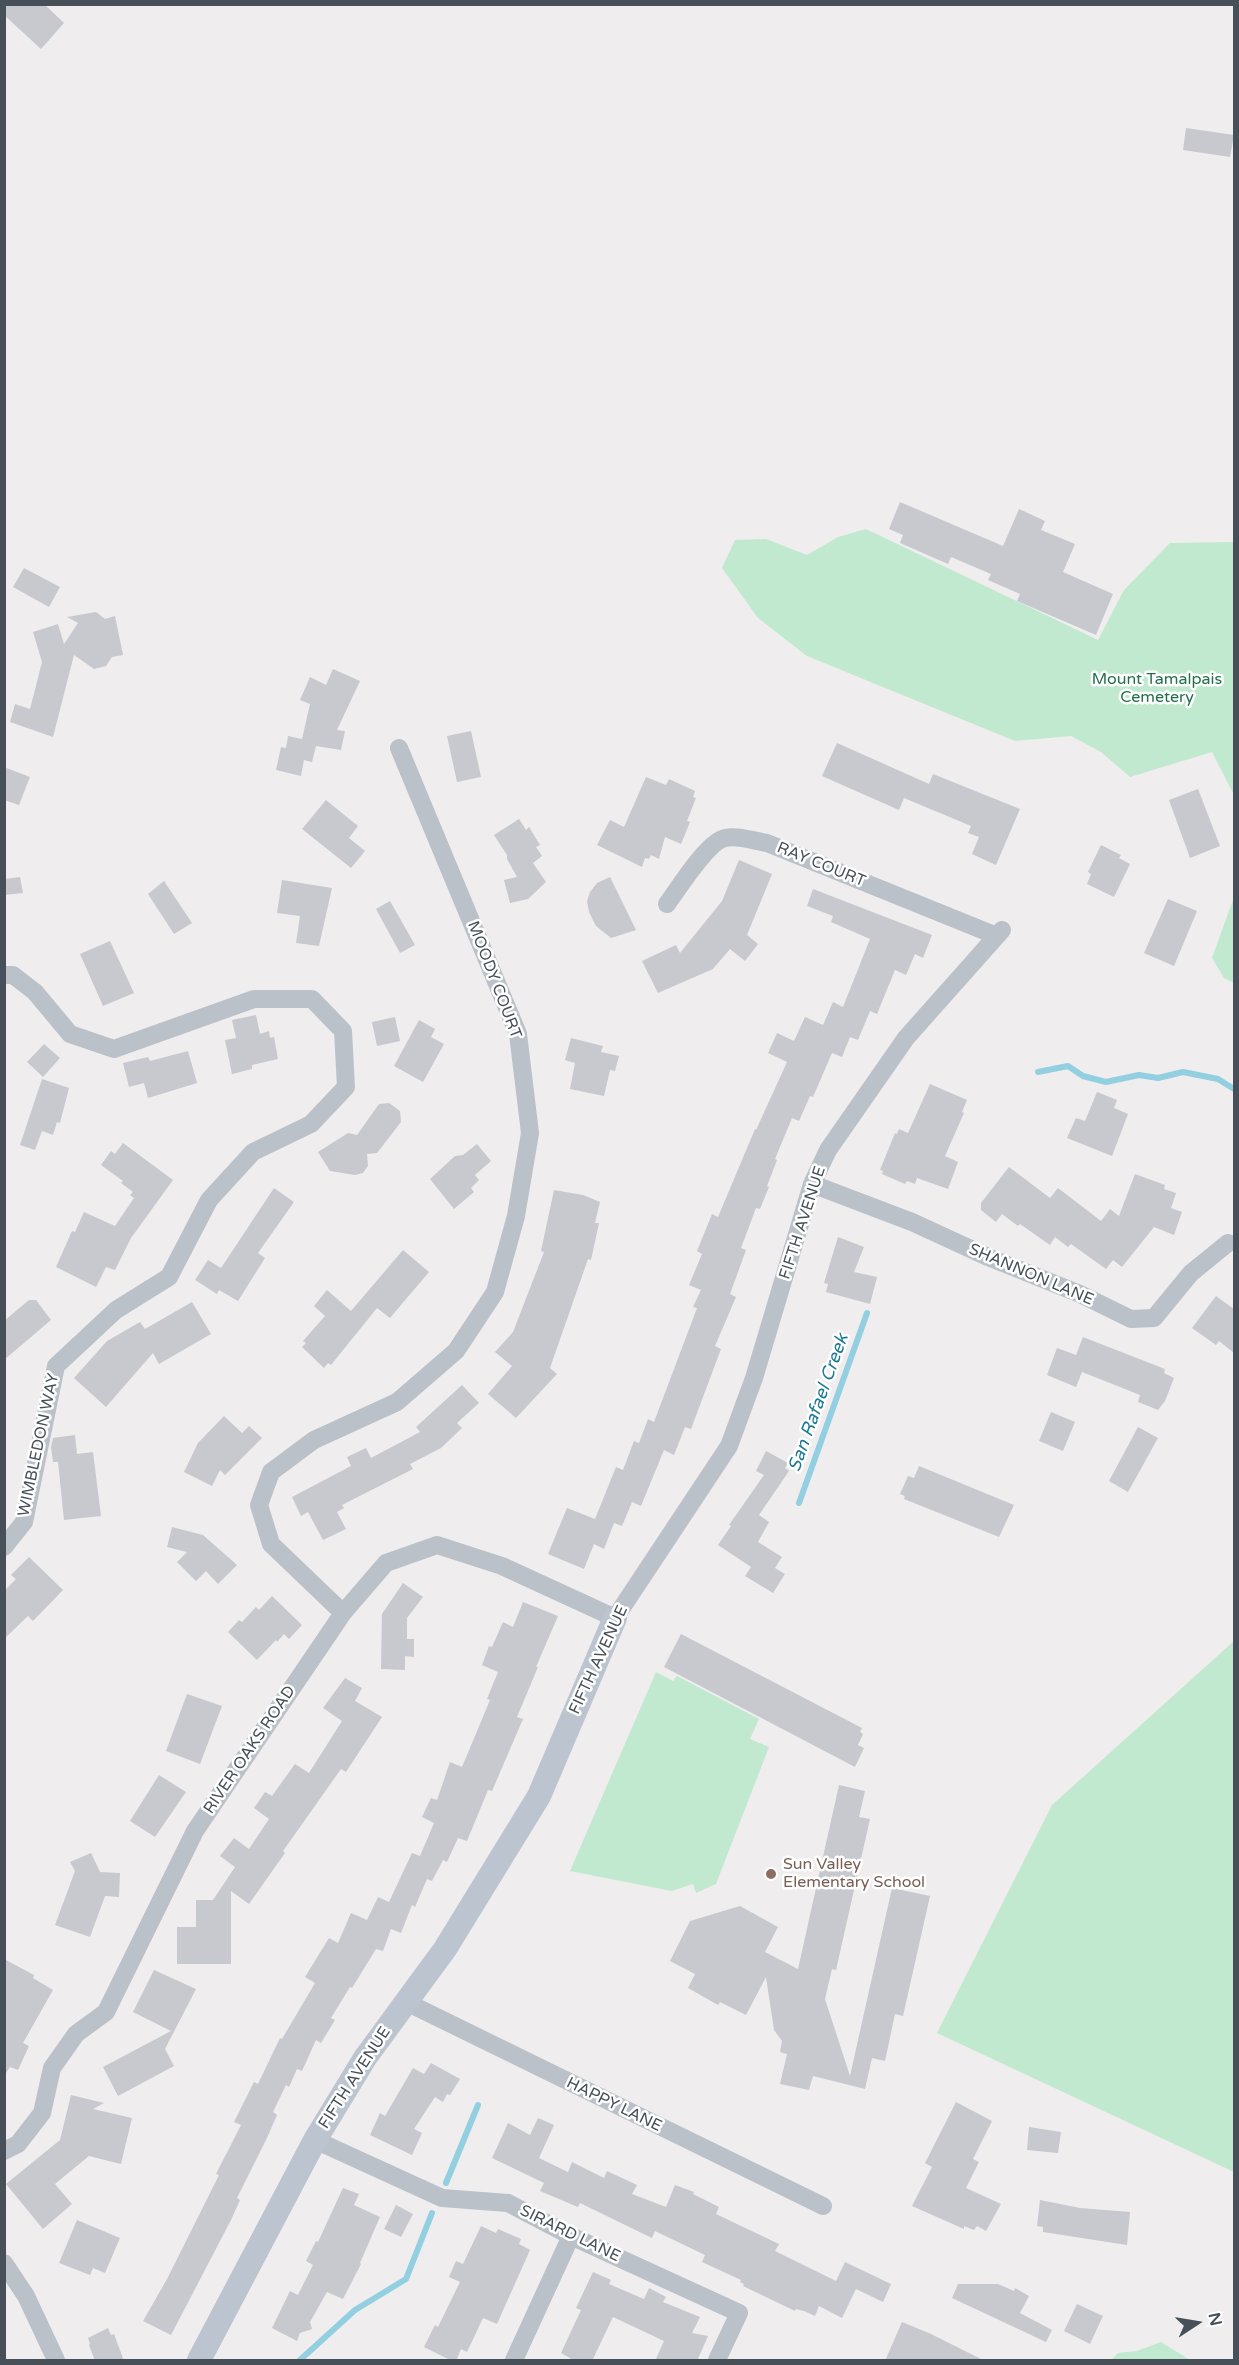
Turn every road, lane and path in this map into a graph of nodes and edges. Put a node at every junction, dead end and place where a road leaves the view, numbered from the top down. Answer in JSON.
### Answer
{"nodes":[{"id":1,"x":399,"y":748,"type":"dead end"},
{"id":2,"x":667,"y":904,"type":"dead end"},
{"id":3,"x":1000,"y":933,"type":"joint"},
{"id":4,"x":4,"y":975,"type":"edge"},
{"id":5,"x":812,"y":1184,"type":"junction"},
{"id":6,"x":1228,"y":1243,"type":"dead end"},
{"id":7,"x":4,"y":1547,"type":"edge"},
{"id":8,"x":343,"y":1613,"type":"junction"},
{"id":9,"x":615,"y":1618,"type":"junction"},
{"id":10,"x":406,"y":2002,"type":"junction"},
{"id":11,"x":315,"y":2140,"type":"junction"},
{"id":12,"x":4,"y":2151,"type":"edge"},
{"id":13,"x":823,"y":2206,"type":"dead end"},
{"id":14,"x":571,"y":2235,"type":"junction"},
{"id":15,"x":4,"y":2263,"type":"edge"},
{"id":16,"x":56,"y":2361,"type":"edge"},
{"id":17,"x":199,"y":2361,"type":"edge"},
{"id":18,"x":514,"y":2361,"type":"edge"},
{"id":19,"x":717,"y":2361,"type":"edge"}],
"edges":[{"from":1,"to":8,"type":"street","name":"MOODY COURT"},
{"from":2,"to":3,"type":"street","name":"RAY COURT"},
{"from":3,"to":5,"type":"street","name":"FIFTH AVENUE"},
{"from":4,"to":7,"type":"street","name":"WIMBLEDON WAY"},
{"from":5,"to":6,"type":"street","name":"SHANNON LANE"},
{"from":5,"to":9,"type":"street","name":"FIFTH AVENUE"},
{"from":8,"to":9,"type":"street","name":"RIVER OAKS ROAD"},
{"from":8,"to":12,"type":"street","name":"RIVER OAKS ROAD"},
{"from":9,"to":10,"type":"street","name":"FIFTH AVENUE"},
{"from":10,"to":11,"type":"street","name":"FIFTH AVENUE"},
{"from":10,"to":13,"type":"street","name":"HAPPY LANE"},
{"from":11,"to":14,"type":"street","name":"SIRARD LANE"},
{"from":11,"to":17,"type":"street","name":"FIFTH AVENUE"},
{"from":14,"to":18,"type":"street"},
{"from":14,"to":19,"type":"street","name":"SIRARD LANE"},
{"from":15,"to":16,"type":"street"}]}
